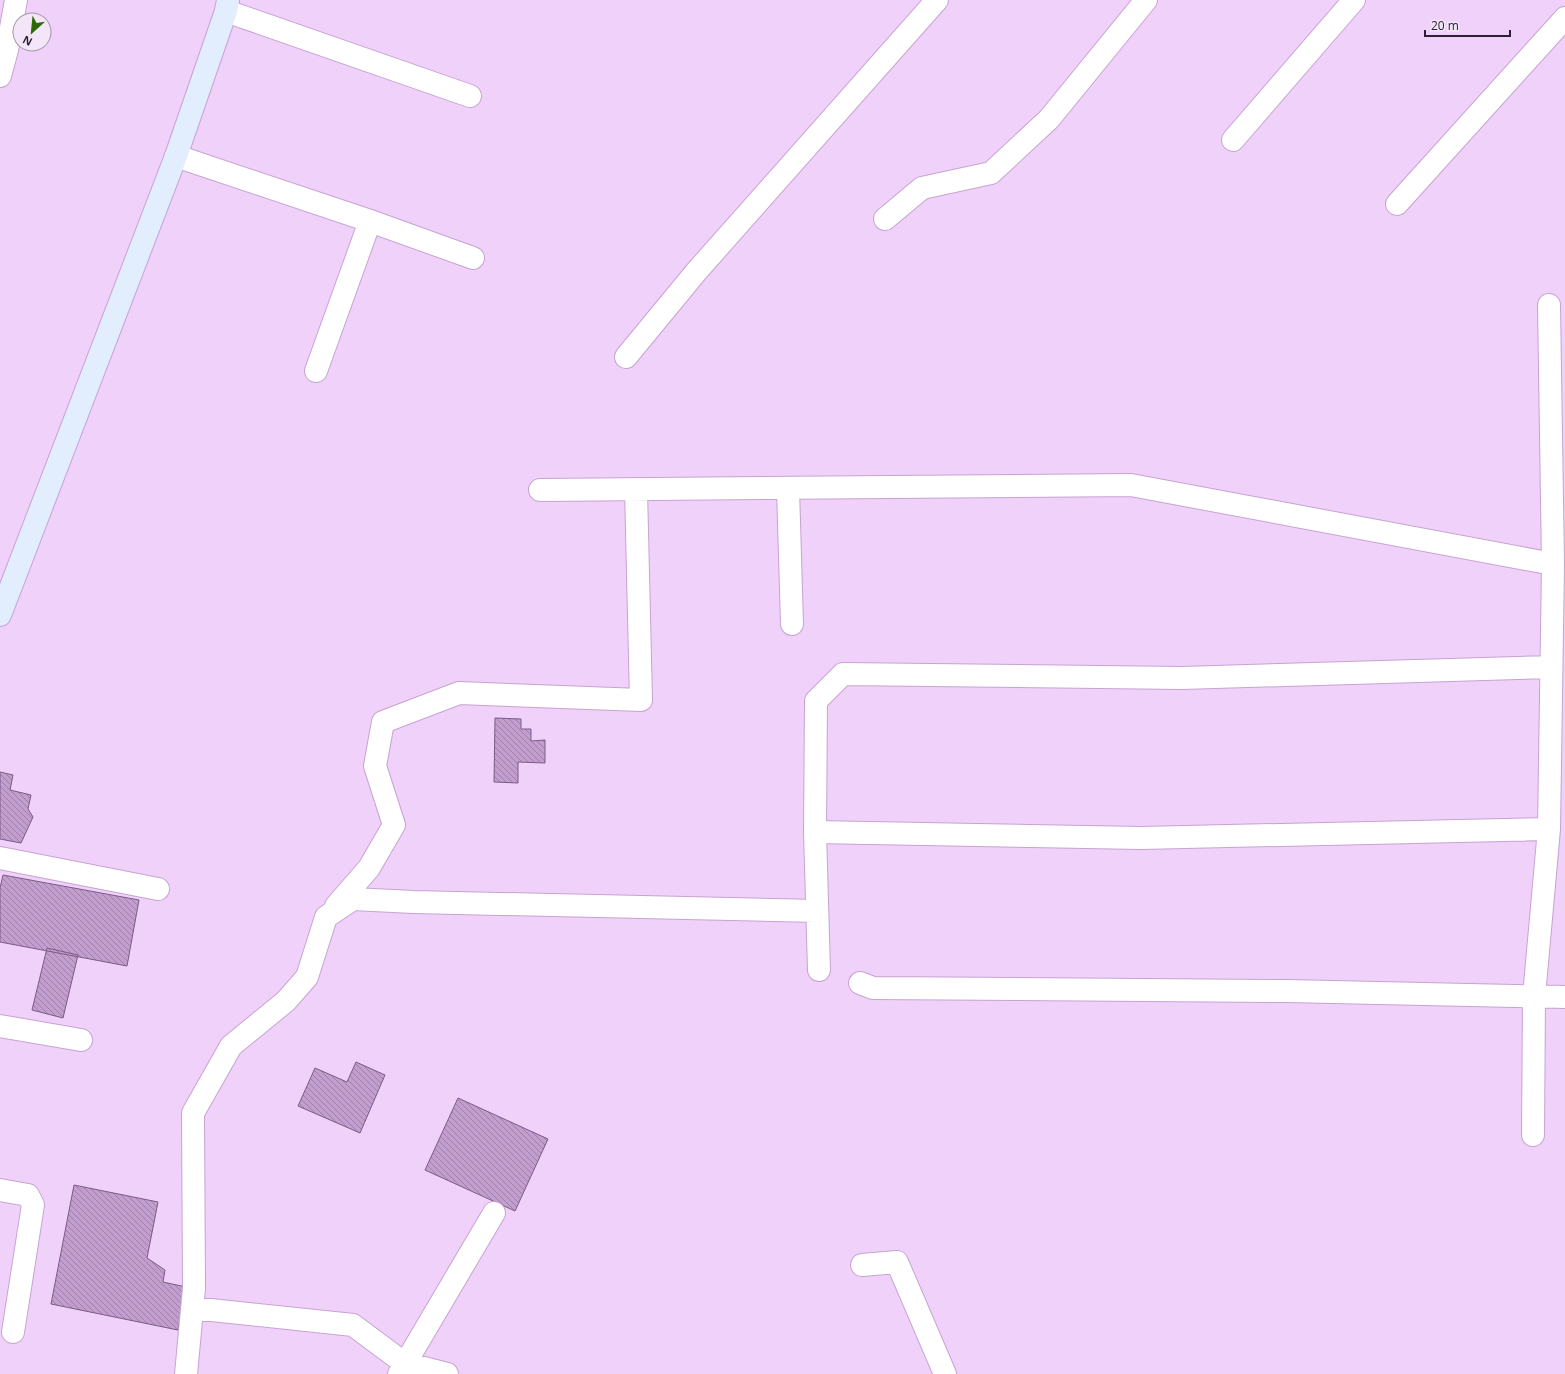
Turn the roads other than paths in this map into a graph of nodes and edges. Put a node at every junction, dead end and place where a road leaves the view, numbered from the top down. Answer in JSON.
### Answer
{"nodes":[{"id":1,"x":16,"y":0,"type":"edge"},
{"id":2,"x":937,"y":0,"type":"edge"},
{"id":3,"x":1146,"y":0,"type":"edge"},
{"id":4,"x":1354,"y":0,"type":"edge"},
{"id":5,"x":227,"y":5,"type":"edge"},
{"id":6,"x":1565,"y":18,"type":"edge"},
{"id":7,"x":0,"y":76,"type":"edge"},
{"id":8,"x":470,"y":96,"type":"dead end"},
{"id":9,"x":1233,"y":140,"type":"dead end"},
{"id":10,"x":176,"y":156,"type":"junction"},
{"id":11,"x":1397,"y":204,"type":"dead end"},
{"id":12,"x":885,"y":219,"type":"dead end"},
{"id":13,"x":370,"y":221,"type":"junction"},
{"id":14,"x":473,"y":258,"type":"dead end"},
{"id":15,"x":1549,"y":305,"type":"dead end"},
{"id":16,"x":626,"y":356,"type":"dead end"},
{"id":17,"x":316,"y":371,"type":"dead end"},
{"id":18,"x":1558,"y":451,"type":"edge"},
{"id":19,"x":788,"y":488,"type":"junction"},
{"id":20,"x":636,"y":489,"type":"junction"},
{"id":21,"x":540,"y":490,"type":"dead end"},
{"id":22,"x":1553,"y":564,"type":"junction"},
{"id":23,"x":0,"y":615,"type":"edge"},
{"id":24,"x":792,"y":624,"type":"dead end"},
{"id":25,"x":1552,"y":667,"type":"junction"},
{"id":26,"x":1549,"y":829,"type":"junction"},
{"id":27,"x":815,"y":832,"type":"junction"},
{"id":28,"x":0,"y":858,"type":"edge"},
{"id":29,"x":158,"y":889,"type":"dead end"},
{"id":30,"x":817,"y":911,"type":"junction"},
{"id":31,"x":326,"y":917,"type":"junction"},
{"id":32,"x":819,"y":970,"type":"dead end"},
{"id":33,"x":860,"y":983,"type":"dead end"},
{"id":34,"x":1534,"y":996,"type":"junction"},
{"id":35,"x":1565,"y":996,"type":"edge"},
{"id":36,"x":0,"y":1026,"type":"edge"},
{"id":37,"x":81,"y":1040,"type":"dead end"},
{"id":38,"x":1533,"y":1135,"type":"dead end"},
{"id":39,"x":0,"y":1190,"type":"edge"},
{"id":40,"x":494,"y":1213,"type":"dead end"},
{"id":41,"x":862,"y":1265,"type":"dead end"},
{"id":42,"x":192,"y":1308,"type":"junction"},
{"id":43,"x":13,"y":1332,"type":"dead end"},
{"id":44,"x":401,"y":1368,"type":"edge"},
{"id":45,"x":186,"y":1374,"type":"edge"},
{"id":46,"x":447,"y":1374,"type":"edge"},
{"id":47,"x":945,"y":1374,"type":"edge"}],
"edges":[{"from":1,"to":7,"type":"street"},
{"from":2,"to":16,"type":"street"},
{"from":3,"to":12,"type":"street"},
{"from":4,"to":9,"type":"street"},
{"from":5,"to":8,"type":"street"},
{"from":5,"to":10,"type":"street"},
{"from":6,"to":11,"type":"street"},
{"from":10,"to":13,"type":"street"},
{"from":10,"to":23,"type":"street"},
{"from":13,"to":14,"type":"street"},
{"from":13,"to":17,"type":"street"},
{"from":15,"to":18,"type":"street"},
{"from":18,"to":22,"type":"street"},
{"from":19,"to":20,"type":"street"},
{"from":19,"to":22,"type":"street"},
{"from":19,"to":24,"type":"street"},
{"from":20,"to":21,"type":"street"},
{"from":20,"to":31,"type":"street"},
{"from":22,"to":25,"type":"street"},
{"from":25,"to":26,"type":"street"},
{"from":25,"to":27,"type":"street"},
{"from":26,"to":27,"type":"street"},
{"from":26,"to":34,"type":"street"},
{"from":27,"to":30,"type":"street"},
{"from":28,"to":29,"type":"street"},
{"from":30,"to":31,"type":"street"},
{"from":30,"to":32,"type":"street"},
{"from":31,"to":42,"type":"street"},
{"from":33,"to":34,"type":"street"},
{"from":34,"to":35,"type":"street"},
{"from":34,"to":38,"type":"street"},
{"from":36,"to":37,"type":"street"},
{"from":39,"to":43,"type":"street"},
{"from":40,"to":44,"type":"street"},
{"from":41,"to":47,"type":"street"},
{"from":42,"to":44,"type":"street"},
{"from":42,"to":45,"type":"street"},
{"from":44,"to":46,"type":"street"}]}
